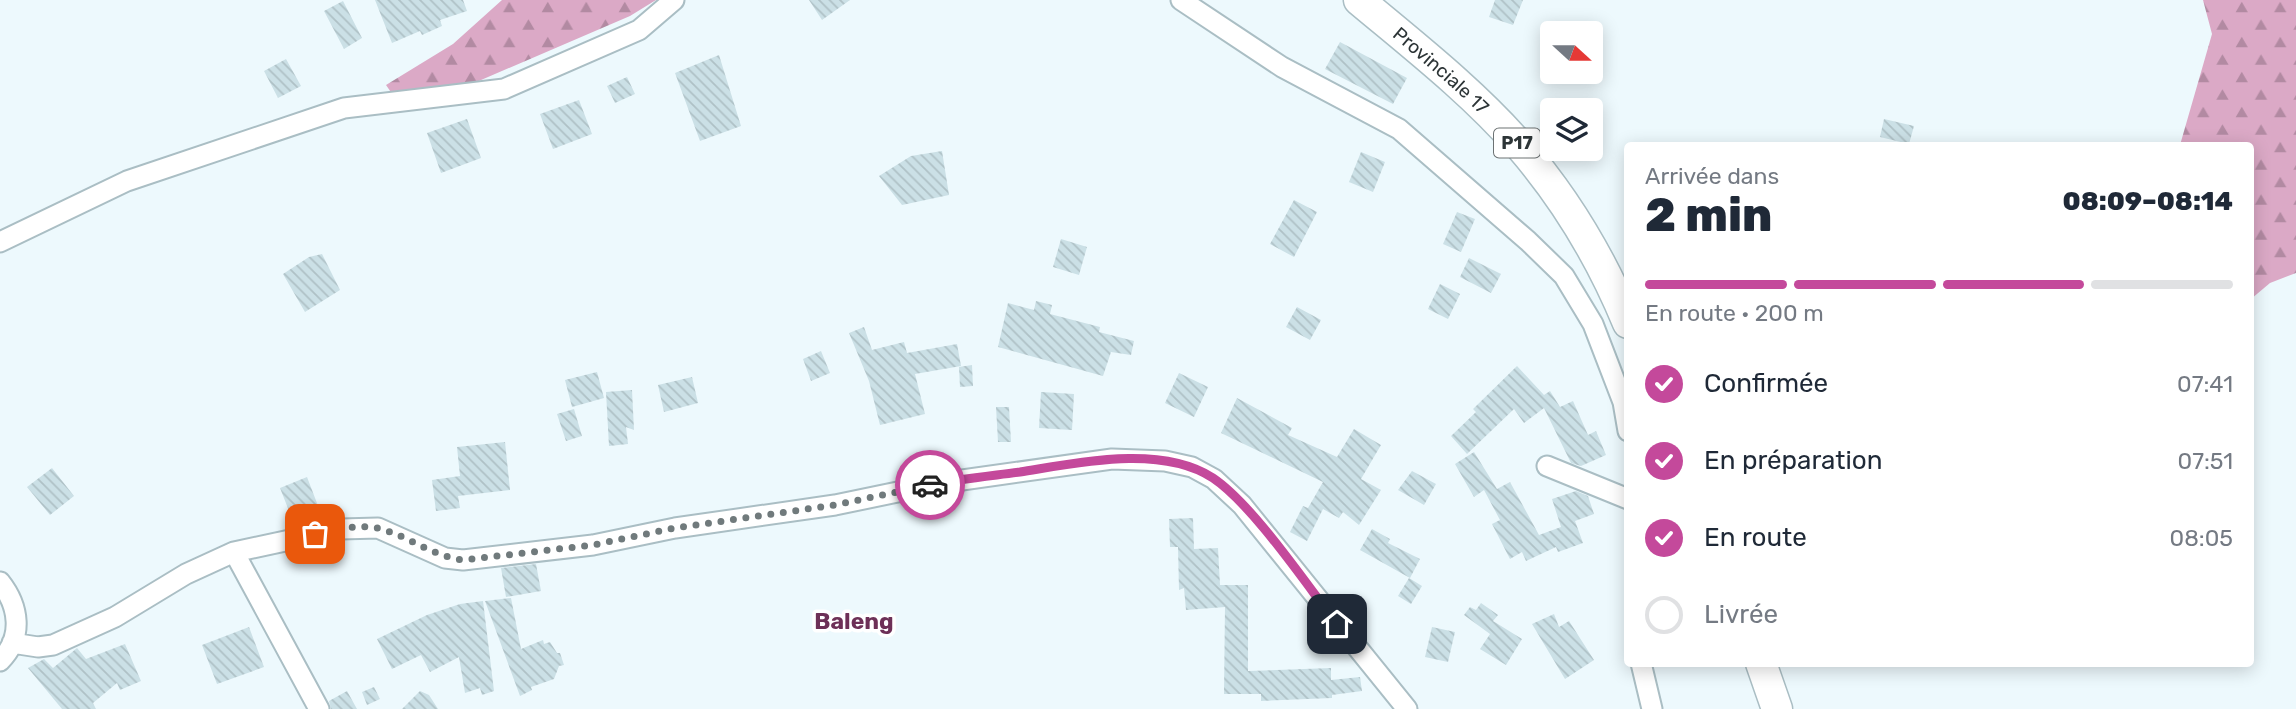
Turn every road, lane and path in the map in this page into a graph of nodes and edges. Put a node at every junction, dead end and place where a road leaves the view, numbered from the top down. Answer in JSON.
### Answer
{"nodes":[{"id":1,"x":674,"y":0,"type":"edge"},
{"id":2,"x":1181,"y":0,"type":"edge"},
{"id":3,"x":1359,"y":0,"type":"edge"},
{"id":4,"x":0,"y":242,"type":"edge"},
{"id":5,"x":1624,"y":315,"type":"edge"},
{"id":6,"x":1624,"y":412,"type":"edge"},
{"id":7,"x":1547,"y":466,"type":"dead end"},
{"id":8,"x":1624,"y":497,"type":"edge"},
{"id":9,"x":234,"y":552,"type":"junction"},
{"id":10,"x":0,"y":582,"type":"edge"},
{"id":11,"x":12,"y":643,"type":"junction"},
{"id":12,"x":0,"y":661,"type":"edge"},
{"id":13,"x":1642,"y":667,"type":"edge"},
{"id":14,"x":1762,"y":667,"type":"edge"},
{"id":15,"x":319,"y":709,"type":"edge"},
{"id":16,"x":1407,"y":709,"type":"edge"},
{"id":17,"x":1652,"y":709,"type":"edge"},
{"id":18,"x":1777,"y":709,"type":"edge"}],
"edges":[{"from":1,"to":4,"type":"street"},
{"from":2,"to":6,"type":"street"},
{"from":3,"to":5,"type":"main road","name":"Provinciale 17","number":"P17"},
{"from":7,"to":8,"type":"street"},
{"from":9,"to":11,"type":"street"},
{"from":9,"to":15,"type":"street"},
{"from":9,"to":16,"type":"street"},
{"from":10,"to":11,"type":"street"},
{"from":11,"to":12,"type":"street"},
{"from":13,"to":17,"type":"street"},
{"from":14,"to":18,"type":"main road"}]}
